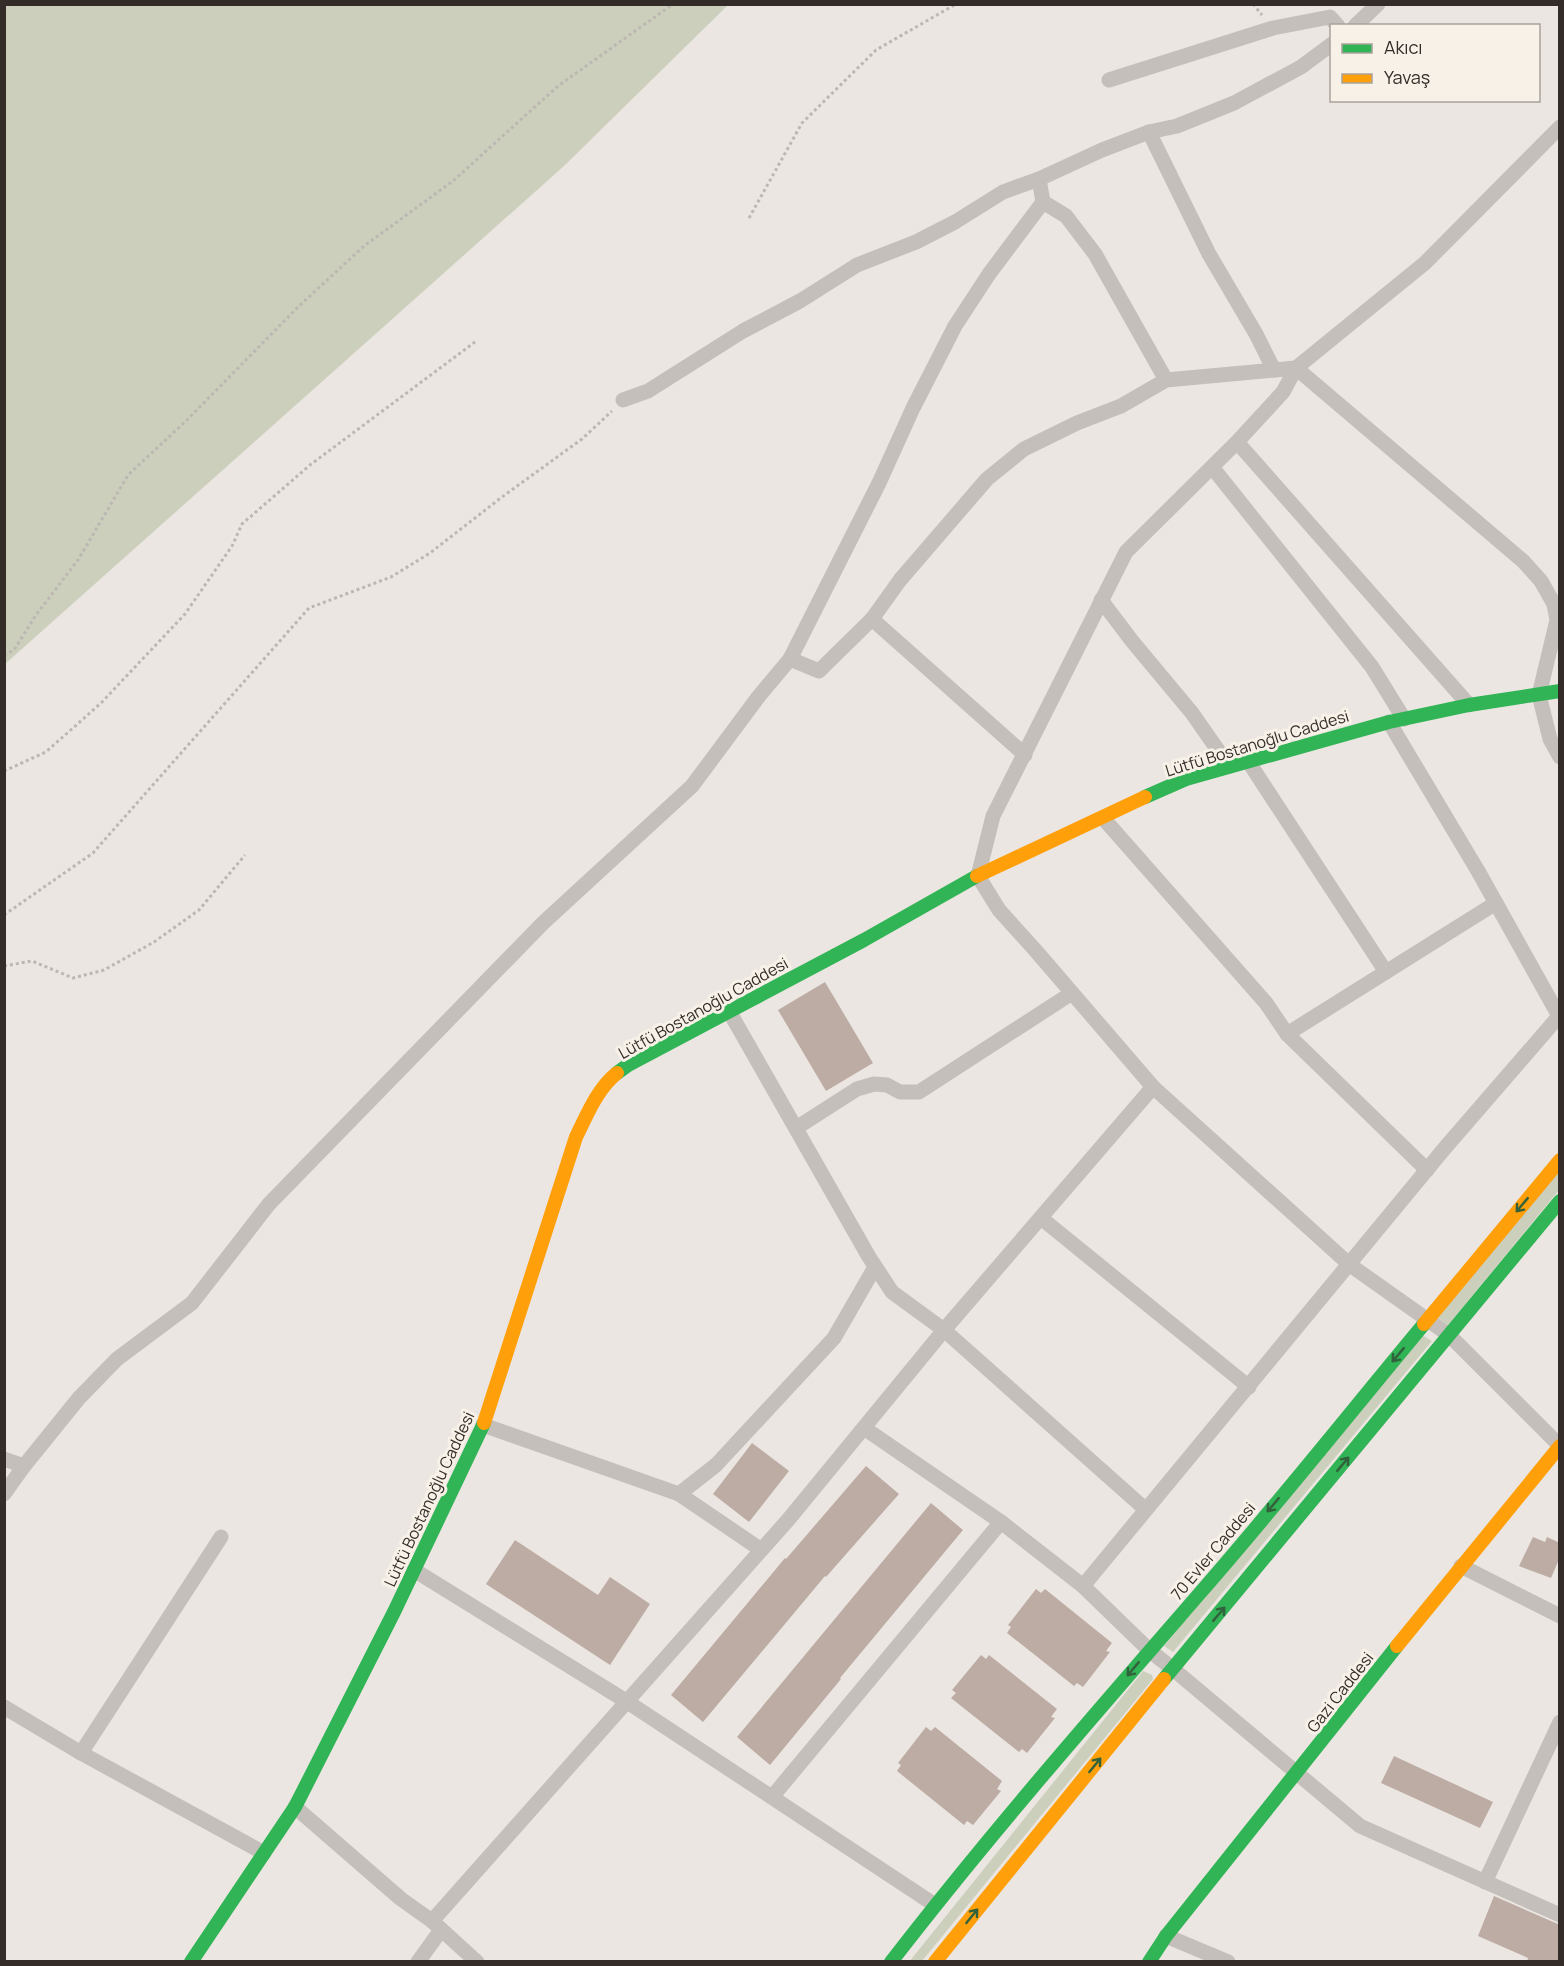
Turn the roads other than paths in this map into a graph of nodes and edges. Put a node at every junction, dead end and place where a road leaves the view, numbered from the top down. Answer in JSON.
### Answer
{"nodes":[{"id":1,"x":1378,"y":4,"type":"edge"},
{"id":2,"x":1336,"y":24,"type":"edge"},
{"id":3,"x":1357,"y":24,"type":"edge"},
{"id":4,"x":1330,"y":45,"type":"edge"},
{"id":5,"x":1109,"y":80,"type":"dead end"},
{"id":6,"x":1560,"y":127,"type":"edge"},
{"id":7,"x":1149,"y":132,"type":"junction"},
{"id":8,"x":1039,"y":179,"type":"junction"},
{"id":9,"x":1042,"y":202,"type":"junction"},
{"id":10,"x":1296,"y":368,"type":"junction"},
{"id":11,"x":1274,"y":370,"type":"junction"},
{"id":12,"x":1166,"y":380,"type":"junction"},
{"id":13,"x":624,"y":400,"type":"road end"},
{"id":14,"x":1237,"y":442,"type":"junction"},
{"id":15,"x":1212,"y":467,"type":"junction"},
{"id":16,"x":1101,"y":600,"type":"junction"},
{"id":17,"x":872,"y":620,"type":"junction"},
{"id":18,"x":790,"y":659,"type":"junction"},
{"id":19,"x":1560,"y":691,"type":"edge"},
{"id":20,"x":1539,"y":695,"type":"junction"},
{"id":21,"x":1468,"y":705,"type":"junction"},
{"id":22,"x":1396,"y":720,"type":"junction"},
{"id":23,"x":1025,"y":756,"type":"junction"},
{"id":24,"x":1560,"y":757,"type":"edge"},
{"id":25,"x":1248,"y":761,"type":"junction"},
{"id":26,"x":1229,"y":766,"type":"junction"},
{"id":27,"x":1103,"y":818,"type":"junction"},
{"id":28,"x":978,"y":876,"type":"junction"},
{"id":29,"x":1496,"y":903,"type":"junction"},
{"id":30,"x":1386,"y":972,"type":"junction"},
{"id":31,"x":1072,"y":993,"type":"junction"},
{"id":32,"x":729,"y":1011,"type":"junction"},
{"id":33,"x":1559,"y":1015,"type":"edge"},
{"id":34,"x":1287,"y":1034,"type":"junction"},
{"id":35,"x":1154,"y":1088,"type":"junction"},
{"id":36,"x":796,"y":1128,"type":"junction"},
{"id":37,"x":1560,"y":1160,"type":"edge"},
{"id":38,"x":1427,"y":1170,"type":"junction"},
{"id":39,"x":1560,"y":1201,"type":"edge"},
{"id":40,"x":1041,"y":1218,"type":"junction"},
{"id":41,"x":1350,"y":1265,"type":"junction"},
{"id":42,"x":875,"y":1267,"type":"junction"},
{"id":43,"x":1426,"y":1320,"type":"junction"},
{"id":44,"x":944,"y":1330,"type":"junction"},
{"id":45,"x":1449,"y":1335,"type":"junction"},
{"id":46,"x":1249,"y":1387,"type":"junction"},
{"id":47,"x":483,"y":1425,"type":"junction"},
{"id":48,"x":864,"y":1428,"type":"junction"},
{"id":49,"x":1560,"y":1446,"type":"edge"},
{"id":50,"x":4,"y":1460,"type":"edge"},
{"id":51,"x":24,"y":1466,"type":"junction"},
{"id":52,"x":4,"y":1494,"type":"edge"},
{"id":53,"x":679,"y":1494,"type":"junction"},
{"id":54,"x":1146,"y":1509,"type":"junction"},
{"id":55,"x":1001,"y":1522,"type":"junction"},
{"id":56,"x":220,"y":1537,"type":"dead end"},
{"id":57,"x":760,"y":1549,"type":"junction"},
{"id":58,"x":1461,"y":1566,"type":"junction"},
{"id":59,"x":414,"y":1570,"type":"junction"},
{"id":60,"x":1083,"y":1586,"type":"junction"},
{"id":61,"x":1560,"y":1616,"type":"edge"},
{"id":62,"x":1149,"y":1650,"type":"junction"},
{"id":63,"x":1173,"y":1669,"type":"junction"},
{"id":64,"x":627,"y":1701,"type":"junction"},
{"id":65,"x":4,"y":1707,"type":"edge"},
{"id":66,"x":1560,"y":1722,"type":"edge"},
{"id":67,"x":81,"y":1753,"type":"junction"},
{"id":68,"x":1297,"y":1773,"type":"junction"},
{"id":69,"x":772,"y":1797,"type":"junction"},
{"id":70,"x":295,"y":1807,"type":"junction"},
{"id":71,"x":264,"y":1853,"type":"junction"},
{"id":72,"x":1485,"y":1882,"type":"junction"},
{"id":73,"x":935,"y":1905,"type":"junction"},
{"id":74,"x":1560,"y":1915,"type":"edge"},
{"id":75,"x":437,"y":1926,"type":"junction"},
{"id":76,"x":1166,"y":1936,"type":"junction"},
{"id":77,"x":191,"y":1962,"type":"edge"},
{"id":78,"x":418,"y":1962,"type":"edge"},
{"id":79,"x":477,"y":1962,"type":"edge"},
{"id":80,"x":891,"y":1962,"type":"edge"},
{"id":81,"x":935,"y":1962,"type":"edge"},
{"id":82,"x":1149,"y":1962,"type":"edge"},
{"id":83,"x":1228,"y":1962,"type":"edge"}],
"edges":[{"from":1,"to":3,"type":"street"},
{"from":2,"to":5,"type":"street"},
{"from":4,"to":7,"type":"street"},
{"from":6,"to":10,"type":"street"},
{"from":7,"to":8,"type":"street"},
{"from":7,"to":11,"type":"street"},
{"from":8,"to":9,"type":"street"},
{"from":8,"to":13,"type":"street"},
{"from":9,"to":12,"type":"street"},
{"from":9,"to":18,"type":"street"},
{"from":10,"to":11,"type":"street"},
{"from":10,"to":14,"type":"street"},
{"from":10,"to":20,"type":"street"},
{"from":11,"to":12,"type":"street"},
{"from":12,"to":17,"type":"street"},
{"from":14,"to":15,"type":"street"},
{"from":14,"to":21,"type":"street"},
{"from":15,"to":16,"type":"street"},
{"from":15,"to":22,"type":"street"},
{"from":16,"to":23,"type":"street"},
{"from":16,"to":26,"type":"street"},
{"from":17,"to":18,"type":"street"},
{"from":17,"to":23,"type":"street"},
{"from":18,"to":51,"type":"street"},
{"from":19,"to":20,"type":"street","name":"Lütfü Bostanoğlu Caddesi"},
{"from":20,"to":21,"type":"street","name":"Lütfü Bostanoğlu Caddesi"},
{"from":20,"to":24,"type":"street"},
{"from":21,"to":22,"type":"street","name":"Lütfü Bostanoğlu Caddesi"},
{"from":22,"to":25,"type":"street","name":"Lütfü Bostanoğlu Caddesi"},
{"from":22,"to":29,"type":"street"},
{"from":23,"to":28,"type":"street"},
{"from":25,"to":26,"type":"street","name":"Lütfü Bostanoğlu Caddesi"},
{"from":25,"to":30,"type":"street"},
{"from":26,"to":27,"type":"street","name":"Lütfü Bostanoğlu Caddesi"},
{"from":27,"to":28,"type":"street","name":"Lütfü Bostanoğlu Caddesi"},
{"from":27,"to":34,"type":"street"},
{"from":28,"to":31,"type":"street"},
{"from":28,"to":32,"type":"street","name":"Lütfü Bostanoğlu Caddesi"},
{"from":29,"to":30,"type":"street"},
{"from":29,"to":33,"type":"street"},
{"from":30,"to":34,"type":"street"},
{"from":31,"to":35,"type":"street"},
{"from":31,"to":36,"type":"street"},
{"from":32,"to":36,"type":"street"},
{"from":32,"to":47,"type":"street","name":"Lütfü Bostanoğlu Caddesi"},
{"from":33,"to":38,"type":"street"},
{"from":34,"to":38,"type":"street"},
{"from":35,"to":40,"type":"street"},
{"from":35,"to":41,"type":"street"},
{"from":36,"to":42,"type":"street"},
{"from":37,"to":43,"type":"street","name":"70 Evler Caddesi","one_way":true},
{"from":38,"to":41,"type":"street"},
{"from":39,"to":45,"type":"street"},
{"from":40,"to":44,"type":"street"},
{"from":40,"to":46,"type":"street"},
{"from":41,"to":43,"type":"street"},
{"from":41,"to":46,"type":"street"},
{"from":42,"to":44,"type":"street"},
{"from":42,"to":53,"type":"street"},
{"from":43,"to":45,"type":"street"},
{"from":43,"to":62,"type":"street","name":"70 Evler Caddesi","one_way":true},
{"from":44,"to":48,"type":"street"},
{"from":44,"to":54,"type":"street"},
{"from":45,"to":49,"type":"street"},
{"from":63,"to":45,"type":"street","one_way":true},
{"from":46,"to":54,"type":"street"},
{"from":47,"to":53,"type":"street"},
{"from":47,"to":59,"type":"street","name":"Lütfü Bostanoğlu Caddesi"},
{"from":48,"to":55,"type":"street"},
{"from":48,"to":57,"type":"street"},
{"from":49,"to":58,"type":"street","name":"Gazi Caddesi"},
{"from":50,"to":51,"type":"street"},
{"from":51,"to":52,"type":"street"},
{"from":53,"to":57,"type":"street"},
{"from":54,"to":60,"type":"street"},
{"from":55,"to":60,"type":"street"},
{"from":55,"to":69,"type":"street"},
{"from":56,"to":67,"type":"street"},
{"from":57,"to":64,"type":"street"},
{"from":58,"to":61,"type":"street"},
{"from":58,"to":68,"type":"street","name":"Gazi Caddesi"},
{"from":59,"to":64,"type":"street"},
{"from":59,"to":70,"type":"street","name":"Lütfü Bostanoğlu Caddesi"},
{"from":60,"to":62,"type":"street"},
{"from":62,"to":63,"type":"street"},
{"from":62,"to":73,"type":"street","name":"70 Evler Caddesi","one_way":true},
{"from":63,"to":68,"type":"street"},
{"from":81,"to":63,"type":"street","one_way":true},
{"from":64,"to":69,"type":"street"},
{"from":64,"to":75,"type":"street"},
{"from":65,"to":67,"type":"street"},
{"from":66,"to":72,"type":"street"},
{"from":67,"to":71,"type":"street"},
{"from":68,"to":72,"type":"street"},
{"from":68,"to":76,"type":"street","name":"Gazi Caddesi"},
{"from":69,"to":73,"type":"street"},
{"from":70,"to":71,"type":"street","name":"Lütfü Bostanoğlu Caddesi"},
{"from":70,"to":75,"type":"street"},
{"from":71,"to":77,"type":"street","name":"Lütfü Bostanoğlu Caddesi"},
{"from":72,"to":74,"type":"street"},
{"from":73,"to":80,"type":"street","name":"70 Evler Caddesi"},
{"from":75,"to":78,"type":"street"},
{"from":75,"to":79,"type":"street"},
{"from":76,"to":82,"type":"street","name":"Gazi Caddesi"},
{"from":76,"to":83,"type":"street"}]}
